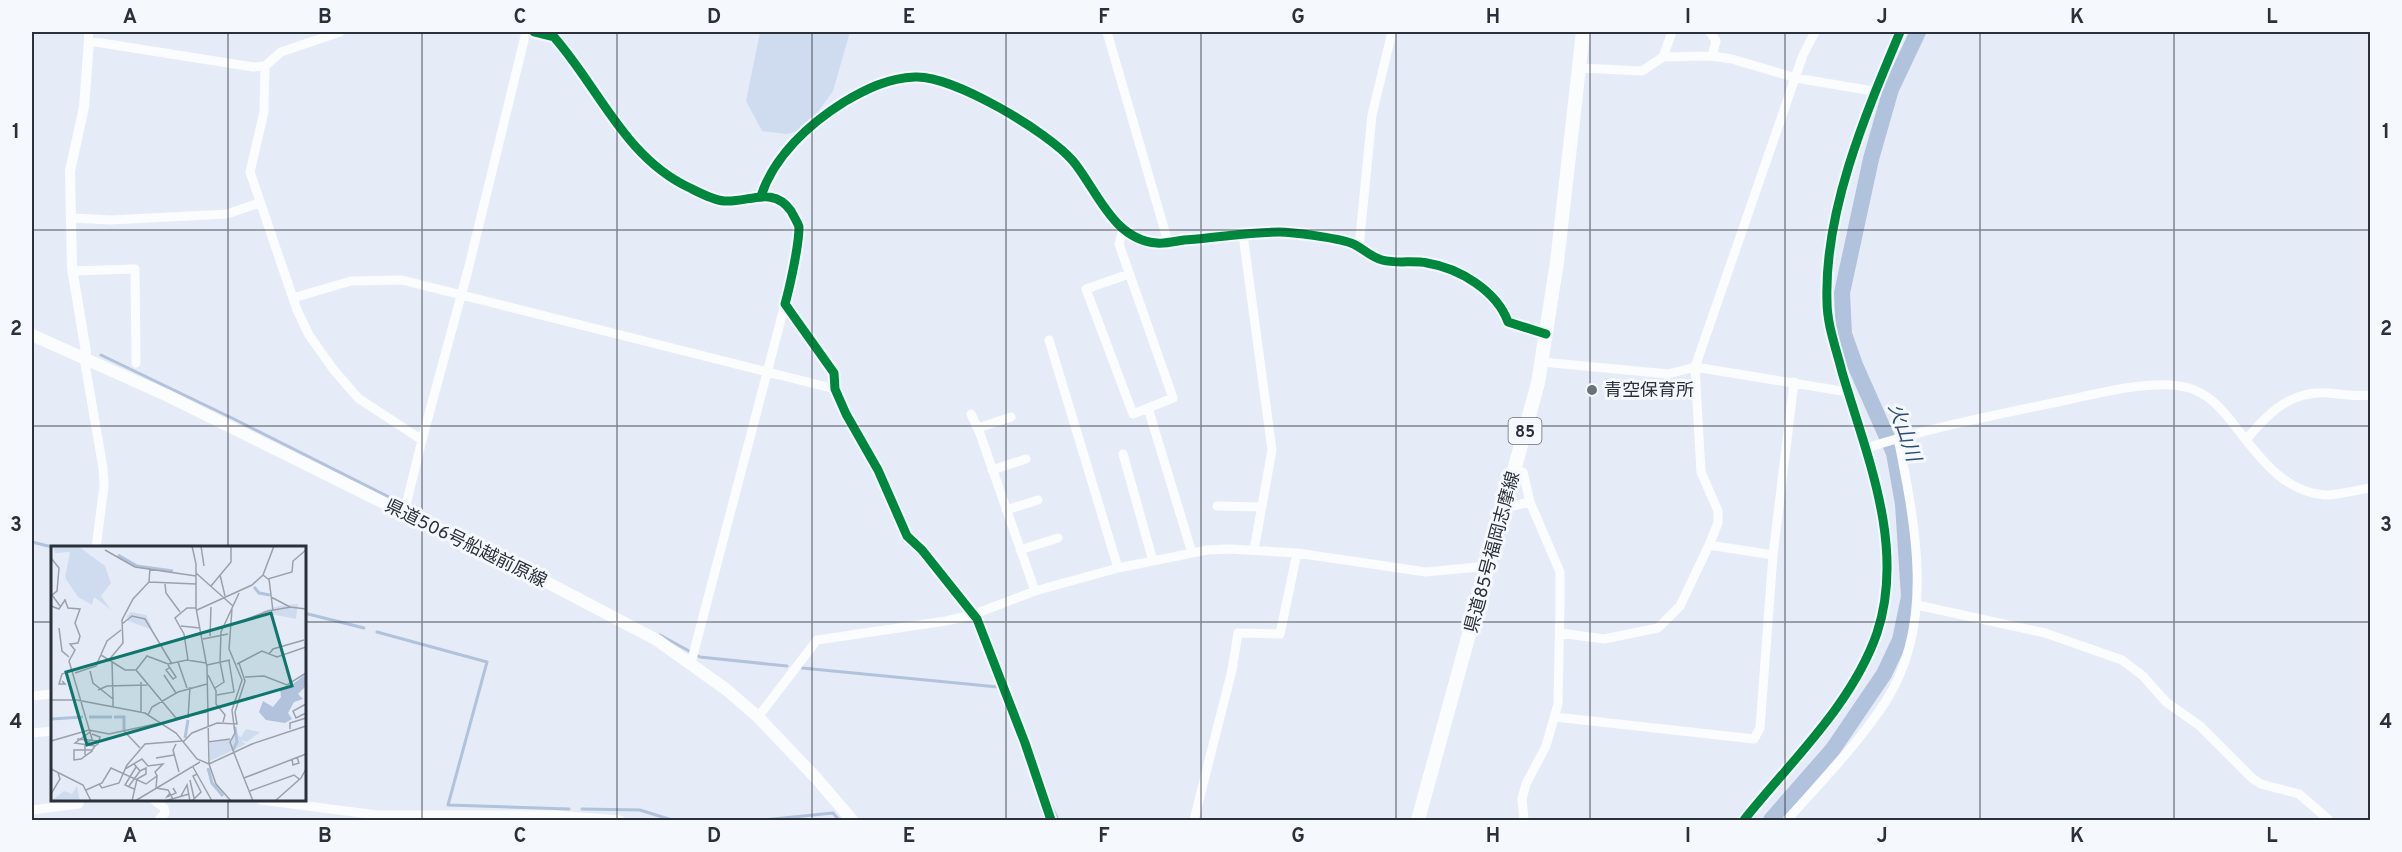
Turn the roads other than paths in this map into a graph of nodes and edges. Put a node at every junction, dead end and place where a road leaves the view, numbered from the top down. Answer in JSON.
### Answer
{"nodes":[{"id":1,"x":340,"y":32,"type":"edge"},
{"id":2,"x":526,"y":32,"type":"edge"},
{"id":3,"x":534,"y":32,"type":"edge"},
{"id":4,"x":1107,"y":32,"type":"edge"},
{"id":5,"x":1392,"y":32,"type":"edge"},
{"id":6,"x":1583,"y":32,"type":"edge"},
{"id":7,"x":1672,"y":32,"type":"edge"},
{"id":8,"x":1710,"y":32,"type":"edge"},
{"id":9,"x":1815,"y":32,"type":"edge"},
{"id":10,"x":1900,"y":32,"type":"edge"},
{"id":11,"x":89,"y":36,"type":"edge"},
{"id":12,"x":1664,"y":57,"type":"junction"},
{"id":13,"x":1712,"y":57,"type":"junction"},
{"id":14,"x":265,"y":66,"type":"junction"},
{"id":15,"x":1581,"y":68,"type":"junction"},
{"id":16,"x":1796,"y":78,"type":"junction"},
{"id":17,"x":1873,"y":91,"type":"junction"},
{"id":18,"x":761,"y":195,"type":"junction"},
{"id":19,"x":259,"y":203,"type":"junction"},
{"id":20,"x":72,"y":218,"type":"junction"},
{"id":21,"x":1123,"y":229,"type":"junction"},
{"id":22,"x":1243,"y":235,"type":"junction"},
{"id":23,"x":1168,"y":242,"type":"junction"},
{"id":24,"x":1359,"y":247,"type":"junction"},
{"id":25,"x":73,"y":272,"type":"junction"},
{"id":26,"x":1129,"y":274,"type":"junction"},
{"id":27,"x":461,"y":295,"type":"junction"},
{"id":28,"x":293,"y":298,"type":"junction"},
{"id":29,"x":785,"y":304,"type":"junction"},
{"id":30,"x":1546,"y":334,"type":"junction"},
{"id":31,"x":32,"y":335,"type":"edge"},
{"id":32,"x":1049,"y":340,"type":"dead end"},
{"id":33,"x":84,"y":358,"type":"junction"},
{"id":34,"x":1542,"y":362,"type":"junction"},
{"id":35,"x":136,"y":363,"type":"dead end"},
{"id":36,"x":1695,"y":367,"type":"junction"},
{"id":37,"x":766,"y":372,"type":"junction"},
{"id":38,"x":1794,"y":382,"type":"junction"},
{"id":39,"x":835,"y":389,"type":"junction"},
{"id":40,"x":1848,"y":392,"type":"junction"},
{"id":41,"x":2370,"y":395,"type":"edge"},
{"id":42,"x":1148,"y":408,"type":"junction"},
{"id":43,"x":971,"y":414,"type":"dead end"},
{"id":44,"x":1011,"y":417,"type":"dead end"},
{"id":45,"x":978,"y":428,"type":"junction"},
{"id":46,"x":1896,"y":438,"type":"junction"},
{"id":47,"x":422,"y":440,"type":"junction"},
{"id":48,"x":2246,"y":440,"type":"junction"},
{"id":49,"x":1867,"y":448,"type":"junction"},
{"id":50,"x":1123,"y":454,"type":"dead end"},
{"id":51,"x":1026,"y":459,"type":"dead end"},
{"id":52,"x":992,"y":470,"type":"junction"},
{"id":53,"x":1515,"y":470,"type":"junction"},
{"id":54,"x":2370,"y":488,"type":"edge"},
{"id":55,"x":1038,"y":500,"type":"dead end"},
{"id":56,"x":1530,"y":502,"type":"junction"},
{"id":57,"x":1217,"y":507,"type":"dead end"},
{"id":58,"x":1262,"y":507,"type":"junction"},
{"id":59,"x":1504,"y":508,"type":"junction"},
{"id":60,"x":1006,"y":510,"type":"junction"},
{"id":61,"x":404,"y":513,"type":"junction"},
{"id":62,"x":1058,"y":538,"type":"dead end"},
{"id":63,"x":1709,"y":545,"type":"junction"},
{"id":64,"x":96,"y":546,"type":"edge"},
{"id":65,"x":1020,"y":550,"type":"junction"},
{"id":66,"x":1254,"y":550,"type":"junction"},
{"id":67,"x":1192,"y":553,"type":"junction"},
{"id":68,"x":1297,"y":553,"type":"junction"},
{"id":69,"x":1773,"y":555,"type":"junction"},
{"id":70,"x":1152,"y":561,"type":"junction"},
{"id":71,"x":1488,"y":566,"type":"junction"},
{"id":72,"x":1118,"y":568,"type":"junction"},
{"id":73,"x":1035,"y":591,"type":"junction"},
{"id":74,"x":1917,"y":605,"type":"junction"},
{"id":75,"x":972,"y":615,"type":"junction"},
{"id":76,"x":1560,"y":633,"type":"junction"},
{"id":77,"x":691,"y":663,"type":"junction"},
{"id":78,"x":51,"y":694,"type":"edge"},
{"id":79,"x":32,"y":696,"type":"edge"},
{"id":80,"x":758,"y":717,"type":"junction"},
{"id":81,"x":1555,"y":717,"type":"junction"},
{"id":82,"x":51,"y":731,"type":"edge"},
{"id":83,"x":32,"y":733,"type":"edge"},
{"id":84,"x":80,"y":801,"type":"edge"},
{"id":85,"x":155,"y":801,"type":"edge"},
{"id":86,"x":269,"y":801,"type":"edge"},
{"id":87,"x":32,"y":810,"type":"edge"},
{"id":88,"x":451,"y":818,"type":"edge"},
{"id":89,"x":159,"y":820,"type":"edge"},
{"id":90,"x":620,"y":820,"type":"edge"},
{"id":91,"x":852,"y":820,"type":"edge"},
{"id":92,"x":1051,"y":820,"type":"edge"},
{"id":93,"x":1194,"y":820,"type":"edge"},
{"id":94,"x":1418,"y":820,"type":"edge"},
{"id":95,"x":1524,"y":820,"type":"edge"},
{"id":96,"x":1744,"y":820,"type":"edge"},
{"id":97,"x":1787,"y":820,"type":"edge"},
{"id":98,"x":2329,"y":820,"type":"edge"}],
"edges":[{"from":1,"to":14,"type":"street"},
{"from":2,"to":27,"type":"street"},
{"from":3,"to":18,"type":"street"},
{"from":4,"to":23,"type":"street"},
{"from":5,"to":24,"type":"street"},
{"from":6,"to":15,"type":"main road","name":"県道85号福岡志摩線","number":"85"},
{"from":7,"to":12,"type":"street"},
{"from":8,"to":13,"type":"street"},
{"from":9,"to":16,"type":"street"},
{"from":10,"to":17,"type":"street"},
{"from":11,"to":14,"type":"street"},
{"from":11,"to":20,"type":"street"},
{"from":12,"to":13,"type":"street"},
{"from":12,"to":15,"type":"street"},
{"from":13,"to":16,"type":"street"},
{"from":14,"to":19,"type":"street"},
{"from":15,"to":30,"type":"main road","name":"県道85号福岡志摩線","number":"85"},
{"from":16,"to":17,"type":"street"},
{"from":16,"to":36,"type":"street"},
{"from":17,"to":40,"type":"street"},
{"from":18,"to":21,"type":"street"},
{"from":18,"to":29,"type":"street"},
{"from":19,"to":20,"type":"street"},
{"from":19,"to":28,"type":"street"},
{"from":20,"to":25,"type":"street"},
{"from":21,"to":23,"type":"street"},
{"from":21,"to":26,"type":"street"},
{"from":22,"to":23,"type":"street"},
{"from":22,"to":24,"type":"street"},
{"from":22,"to":58,"type":"street"},
{"from":24,"to":30,"type":"street"},
{"from":25,"to":33,"type":"street"},
{"from":25,"to":35,"type":"street"},
{"from":26,"to":42,"type":"street"},
{"from":26,"to":42,"type":"street"},
{"from":27,"to":28,"type":"street"},
{"from":27,"to":37,"type":"street"},
{"from":27,"to":47,"type":"street"},
{"from":28,"to":47,"type":"street"},
{"from":29,"to":37,"type":"street"},
{"from":29,"to":39,"type":"street"},
{"from":30,"to":34,"type":"main road","name":"県道85号福岡志摩線","number":"85"},
{"from":31,"to":33,"type":"main road","name":"県道506号船越前原線"},
{"from":32,"to":72,"type":"street"},
{"from":33,"to":61,"type":"main road","name":"県道506号船越前原線"},
{"from":33,"to":64,"type":"street"},
{"from":34,"to":36,"type":"street"},
{"from":34,"to":53,"type":"main road","name":"県道85号福岡志摩線","number":"85"},
{"from":36,"to":38,"type":"street"},
{"from":36,"to":63,"type":"street"},
{"from":37,"to":39,"type":"street"},
{"from":37,"to":77,"type":"street"},
{"from":38,"to":40,"type":"street"},
{"from":38,"to":69,"type":"street"},
{"from":39,"to":75,"type":"street"},
{"from":40,"to":49,"type":"street"},
{"from":41,"to":48,"type":"street"},
{"from":42,"to":67,"type":"street"},
{"from":43,"to":45,"type":"street"},
{"from":44,"to":45,"type":"street"},
{"from":45,"to":52,"type":"street"},
{"from":46,"to":48,"type":"street"},
{"from":46,"to":49,"type":"street"},
{"from":46,"to":74,"type":"street"},
{"from":47,"to":61,"type":"street"},
{"from":48,"to":54,"type":"street"},
{"from":49,"to":96,"type":"street"},
{"from":50,"to":70,"type":"street"},
{"from":51,"to":52,"type":"street"},
{"from":52,"to":60,"type":"street"},
{"from":53,"to":56,"type":"street"},
{"from":53,"to":59,"type":"main road","name":"県道85号福岡志摩線","number":"85"},
{"from":55,"to":60,"type":"street"},
{"from":56,"to":59,"type":"street"},
{"from":56,"to":76,"type":"street"},
{"from":57,"to":58,"type":"street"},
{"from":58,"to":66,"type":"street"},
{"from":59,"to":71,"type":"main road","name":"県道85号福岡志摩線","number":"85"},
{"from":60,"to":65,"type":"street"},
{"from":61,"to":77,"type":"main road","name":"県道506号船越前原線"},
{"from":62,"to":65,"type":"street"},
{"from":63,"to":69,"type":"street"},
{"from":63,"to":76,"type":"street"},
{"from":65,"to":73,"type":"street"},
{"from":66,"to":67,"type":"street"},
{"from":66,"to":68,"type":"street"},
{"from":67,"to":70,"type":"street"},
{"from":68,"to":71,"type":"street"},
{"from":68,"to":93,"type":"street"},
{"from":69,"to":81,"type":"street"},
{"from":70,"to":72,"type":"street"},
{"from":71,"to":94,"type":"main road","name":"県道85号福岡志摩線","number":"85"},
{"from":72,"to":73,"type":"street"},
{"from":73,"to":75,"type":"street"},
{"from":74,"to":97,"type":"street"},
{"from":74,"to":98,"type":"street"},
{"from":75,"to":80,"type":"street"},
{"from":75,"to":92,"type":"street"},
{"from":76,"to":81,"type":"street"},
{"from":77,"to":80,"type":"main road","name":"県道506号船越前原線"},
{"from":78,"to":79,"type":"street"},
{"from":80,"to":91,"type":"main road","name":"県道506号船越前原線"},
{"from":81,"to":95,"type":"street"},
{"from":82,"to":83,"type":"street"},
{"from":84,"to":87,"type":"street"},
{"from":85,"to":89,"type":"street"},
{"from":86,"to":88,"type":"street"},
{"from":88,"to":90,"type":"street"}]}
